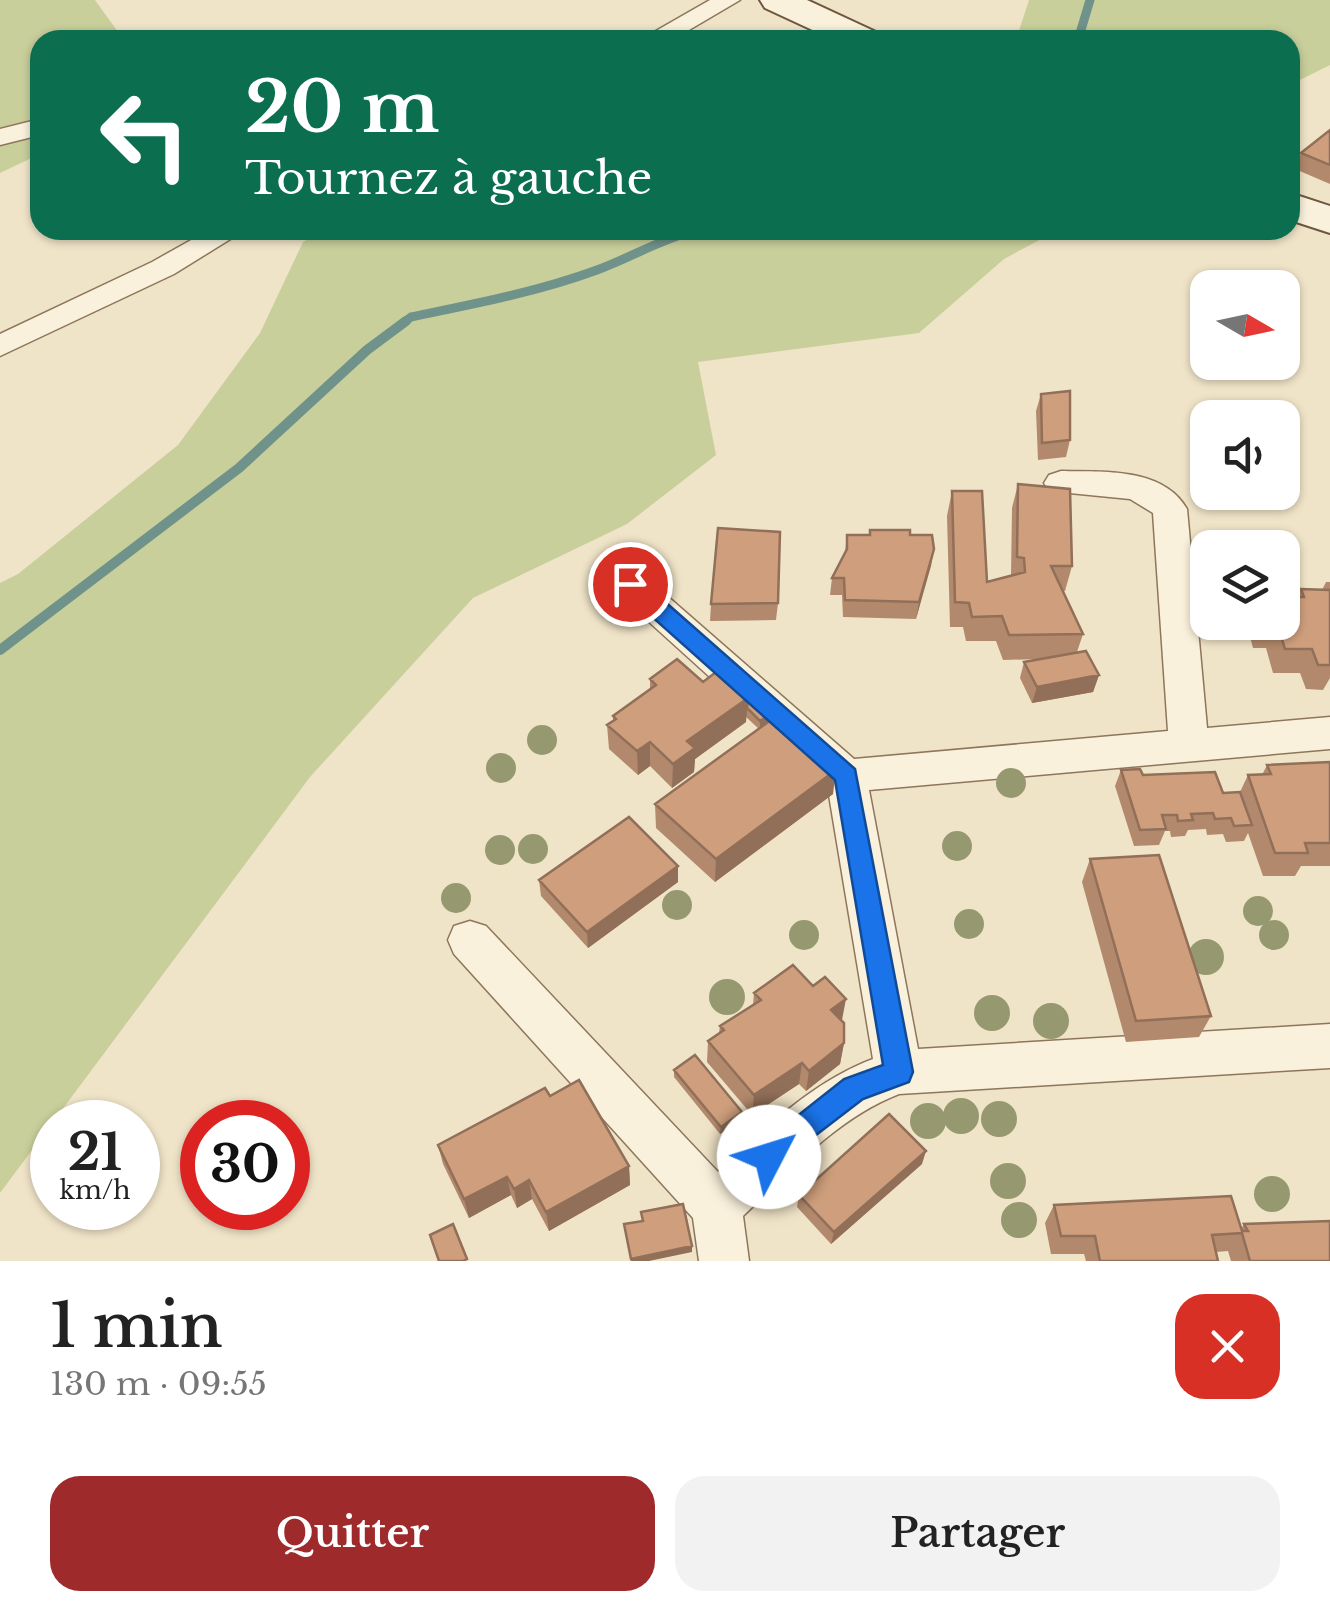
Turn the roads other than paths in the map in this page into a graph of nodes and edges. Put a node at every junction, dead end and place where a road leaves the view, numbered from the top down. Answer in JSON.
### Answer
{"nodes":[{"id":1,"x":728,"y":0,"type":"edge"},
{"id":2,"x":778,"y":0,"type":"edge"},
{"id":3,"x":672,"y":30,"type":"edge"},
{"id":4,"x":842,"y":30,"type":"edge"},
{"id":5,"x":30,"y":130,"type":"edge"},
{"id":6,"x":0,"y":137,"type":"edge"},
{"id":7,"x":1300,"y":210,"type":"edge"},
{"id":8,"x":1330,"y":220,"type":"edge"},
{"id":9,"x":213,"y":240,"type":"edge"},
{"id":10,"x":0,"y":346,"type":"edge"},
{"id":11,"x":1061,"y":483,"type":"dead end"},
{"id":12,"x":630,"y":584,"type":"dead end"},
{"id":13,"x":1330,"y":733,"type":"edge"},
{"id":14,"x":1189,"y":744,"type":"junction"},
{"id":15,"x":846,"y":776,"type":"junction"},
{"id":16,"x":470,"y":940,"type":"dead end"},
{"id":17,"x":1330,"y":1046,"type":"edge"},
{"id":18,"x":899,"y":1072,"type":"junction"},
{"id":19,"x":716,"y":1207,"type":"junction"},
{"id":20,"x":719,"y":1260,"type":"edge"}],
"edges":[{"from":1,"to":3,"type":"street"},
{"from":2,"to":4,"type":"main road"},
{"from":5,"to":6,"type":"street"},
{"from":7,"to":8,"type":"main road"},
{"from":9,"to":10,"type":"street"},
{"from":11,"to":14,"type":"street"},
{"from":12,"to":15,"type":"street"},
{"from":13,"to":14,"type":"street"},
{"from":14,"to":15,"type":"street"},
{"from":15,"to":18,"type":"street"},
{"from":16,"to":19,"type":"street"},
{"from":17,"to":18,"type":"street"},
{"from":18,"to":19,"type":"street"},
{"from":19,"to":20,"type":"street"}]}
